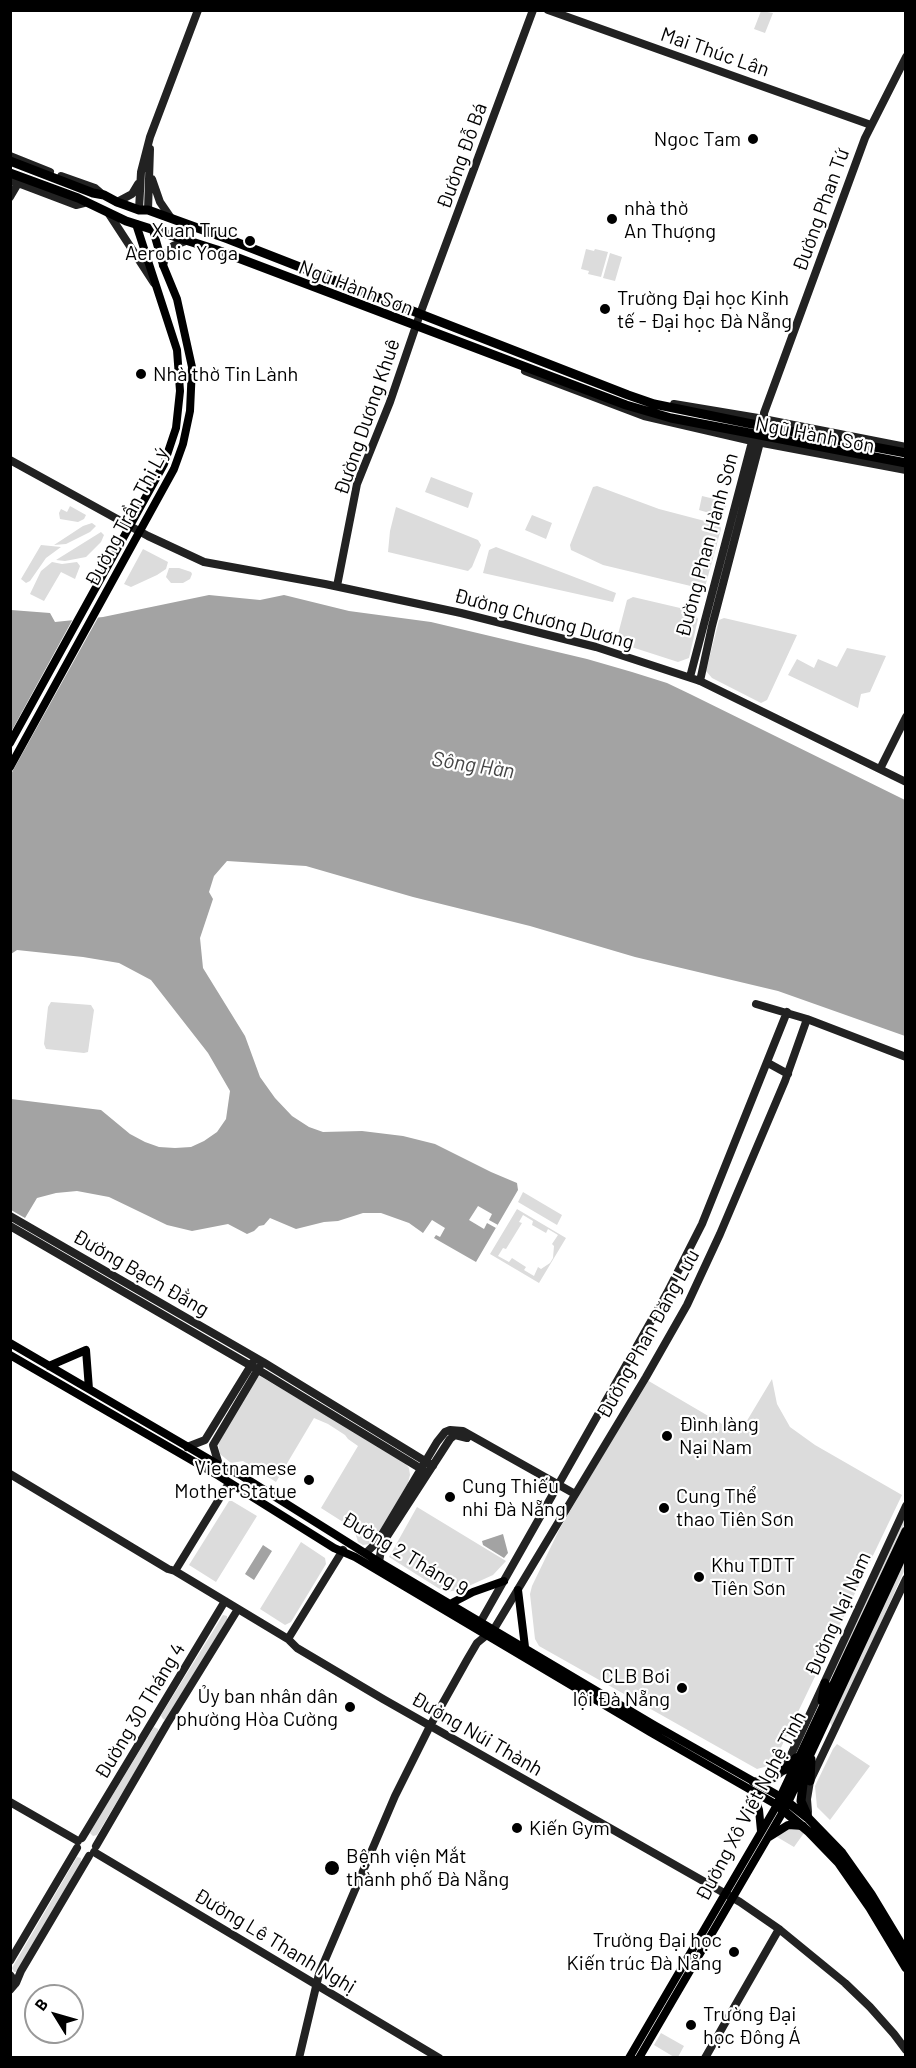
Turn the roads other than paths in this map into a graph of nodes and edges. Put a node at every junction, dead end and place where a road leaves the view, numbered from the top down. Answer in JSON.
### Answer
{"nodes":[{"id":1,"x":198,"y":10,"type":"edge"},
{"id":2,"x":534,"y":10,"type":"edge"},
{"id":3,"x":548,"y":10,"type":"edge"},
{"id":4,"x":906,"y":57,"type":"edge"},
{"id":5,"x":871,"y":125,"type":"junction"},
{"id":6,"x":150,"y":137,"type":"junction"},
{"id":7,"x":10,"y":156,"type":"edge"},
{"id":8,"x":10,"y":161,"type":"edge"},
{"id":9,"x":10,"y":173,"type":"edge"},
{"id":10,"x":150,"y":176,"type":"junction"},
{"id":11,"x":17,"y":180,"type":"edge"},
{"id":12,"x":141,"y":180,"type":"junction"},
{"id":13,"x":104,"y":195,"type":"junction"},
{"id":14,"x":10,"y":197,"type":"edge"},
{"id":15,"x":117,"y":202,"type":"junction"},
{"id":16,"x":143,"y":210,"type":"junction"},
{"id":17,"x":109,"y":214,"type":"junction"},
{"id":18,"x":171,"y":218,"type":"junction"},
{"id":19,"x":136,"y":224,"type":"junction"},
{"id":20,"x":153,"y":230,"type":"junction"},
{"id":21,"x":188,"y":240,"type":"junction"},
{"id":22,"x":163,"y":265,"type":"junction"},
{"id":23,"x":159,"y":291,"type":"junction"},
{"id":24,"x":420,"y":313,"type":"junction"},
{"id":25,"x":416,"y":328,"type":"junction"},
{"id":26,"x":555,"y":365,"type":"junction"},
{"id":27,"x":550,"y":379,"type":"junction"},
{"id":28,"x":759,"y":428,"type":"junction"},
{"id":29,"x":906,"y":447,"type":"edge"},
{"id":30,"x":906,"y":453,"type":"edge"},
{"id":31,"x":10,"y":460,"type":"edge"},
{"id":32,"x":906,"y":463,"type":"edge"},
{"id":33,"x":906,"y":470,"type":"edge"},
{"id":34,"x":337,"y":586,"type":"junction"},
{"id":35,"x":690,"y":677,"type":"junction"},
{"id":36,"x":700,"y":681,"type":"junction"},
{"id":37,"x":906,"y":717,"type":"edge"},
{"id":38,"x":10,"y":743,"type":"edge"},
{"id":39,"x":10,"y":768,"type":"edge"},
{"id":40,"x":880,"y":769,"type":"junction"},
{"id":41,"x":906,"y":782,"type":"edge"},
{"id":42,"x":756,"y":1004,"type":"dead end"},
{"id":43,"x":787,"y":1012,"type":"junction"},
{"id":44,"x":807,"y":1019,"type":"junction"},
{"id":45,"x":906,"y":1057,"type":"edge"},
{"id":46,"x":768,"y":1063,"type":"junction"},
{"id":47,"x":788,"y":1074,"type":"junction"},
{"id":48,"x":10,"y":1216,"type":"edge"},
{"id":49,"x":10,"y":1226,"type":"edge"},
{"id":50,"x":27,"y":1230,"type":"junction"},
{"id":51,"x":75,"y":1258,"type":"junction"},
{"id":52,"x":124,"y":1282,"type":"junction"},
{"id":53,"x":122,"y":1291,"type":"junction"},
{"id":54,"x":172,"y":1316,"type":"junction"},
{"id":55,"x":10,"y":1343,"type":"edge"},
{"id":56,"x":10,"y":1355,"type":"edge"},
{"id":57,"x":257,"y":1364,"type":"junction"},
{"id":58,"x":49,"y":1366,"type":"junction"},
{"id":59,"x":70,"y":1378,"type":"junction"},
{"id":60,"x":65,"y":1386,"type":"junction"},
{"id":61,"x":88,"y":1389,"type":"junction"},
{"id":62,"x":236,"y":1398,"type":"junction"},
{"id":63,"x":187,"y":1446,"type":"junction"},
{"id":64,"x":219,"y":1465,"type":"junction"},
{"id":65,"x":427,"y":1467,"type":"junction"},
{"id":66,"x":235,"y":1473,"type":"junction"},
{"id":67,"x":10,"y":1474,"type":"edge"},
{"id":68,"x":229,"y":1483,"type":"junction"},
{"id":69,"x":557,"y":1487,"type":"junction"},
{"id":70,"x":574,"y":1497,"type":"junction"},
{"id":71,"x":906,"y":1506,"type":"edge"},
{"id":72,"x":906,"y":1531,"type":"edge"},
{"id":73,"x":345,"y":1547,"type":"junction"},
{"id":74,"x":906,"y":1548,"type":"edge"},
{"id":75,"x":366,"y":1553,"type":"junction"},
{"id":76,"x":379,"y":1562,"type":"junction"},
{"id":77,"x":175,"y":1571,"type":"junction"},
{"id":78,"x":906,"y":1579,"type":"edge"},
{"id":79,"x":504,"y":1581,"type":"junction"},
{"id":80,"x":518,"y":1590,"type":"junction"},
{"id":81,"x":225,"y":1601,"type":"junction"},
{"id":82,"x":450,"y":1604,"type":"junction"},
{"id":83,"x":238,"y":1609,"type":"junction"},
{"id":84,"x":481,"y":1621,"type":"junction"},
{"id":85,"x":494,"y":1629,"type":"junction"},
{"id":86,"x":482,"y":1633,"type":"junction"},
{"id":87,"x":288,"y":1639,"type":"junction"},
{"id":88,"x":525,"y":1647,"type":"junction"},
{"id":89,"x":825,"y":1683,"type":"junction"},
{"id":90,"x":820,"y":1713,"type":"junction"},
{"id":91,"x":155,"y":1717,"type":"junction"},
{"id":92,"x":167,"y":1724,"type":"junction"},
{"id":93,"x":430,"y":1726,"type":"junction"},
{"id":94,"x":823,"y":1727,"type":"junction"},
{"id":95,"x":833,"y":1734,"type":"junction"},
{"id":96,"x":807,"y":1753,"type":"junction"},
{"id":97,"x":805,"y":1766,"type":"junction"},
{"id":98,"x":784,"y":1770,"type":"junction"},
{"id":99,"x":810,"y":1781,"type":"junction"},
{"id":100,"x":752,"y":1786,"type":"junction"},
{"id":101,"x":10,"y":1802,"type":"edge"},
{"id":102,"x":782,"y":1803,"type":"junction"},
{"id":103,"x":806,"y":1822,"type":"junction"},
{"id":104,"x":765,"y":1835,"type":"junction"},
{"id":105,"x":79,"y":1842,"type":"junction"},
{"id":106,"x":93,"y":1851,"type":"junction"},
{"id":107,"x":729,"y":1896,"type":"junction"},
{"id":108,"x":779,"y":1929,"type":"junction"},
{"id":109,"x":906,"y":1952,"type":"edge"},
{"id":110,"x":10,"y":1961,"type":"edge"},
{"id":111,"x":906,"y":1968,"type":"edge"},
{"id":112,"x":10,"y":1975,"type":"edge"},
{"id":113,"x":316,"y":1984,"type":"junction"},
{"id":114,"x":12,"y":1989,"type":"edge"},
{"id":115,"x":906,"y":2050,"type":"edge"},
{"id":116,"x":299,"y":2058,"type":"edge"},
{"id":117,"x":439,"y":2058,"type":"edge"},
{"id":118,"x":629,"y":2058,"type":"edge"},
{"id":119,"x":639,"y":2058,"type":"edge"},
{"id":120,"x":705,"y":2058,"type":"edge"}],
"edges":[{"from":1,"to":6,"type":"street"},
{"from":2,"to":24,"type":"street","name":"Đường Đỗ Bá"},
{"from":3,"to":5,"type":"street","name":"Mai Thúc Lân"},
{"from":4,"to":5,"type":"street","name":"Đường Phan Tứ"},
{"from":5,"to":28,"type":"street","name":"Đường Phan Tứ"},
{"from":6,"to":10,"type":"street"},
{"from":6,"to":12,"type":"street"},
{"from":7,"to":13,"type":"street"},
{"from":8,"to":13,"type":"highway","name":"Ngũ Hành Sơn"},
{"from":9,"to":11,"type":"highway","name":"Ngũ Hành Sơn"},
{"from":10,"to":16,"type":"street"},
{"from":10,"to":18,"type":"street"},
{"from":11,"to":14,"type":"street"},
{"from":11,"to":17,"type":"highway","name":"Ngũ Hành Sơn"},
{"from":12,"to":15,"type":"street"},
{"from":12,"to":16,"type":"street"},
{"from":13,"to":15,"type":"highway","name":"Ngũ Hành Sơn"},
{"from":15,"to":16,"type":"highway","name":"Ngũ Hành Sơn"},
{"from":16,"to":18,"type":"highway","name":"Ngũ Hành Sơn"},
{"from":16,"to":19,"type":"highway"},
{"from":16,"to":20,"type":"highway"},
{"from":17,"to":19,"type":"highway","name":"Ngũ Hành Sơn"},
{"from":17,"to":23,"type":"street"},
{"from":18,"to":24,"type":"highway","name":"Ngũ Hành Sơn"},
{"from":19,"to":20,"type":"highway","name":"Ngũ Hành Sơn"},
{"from":19,"to":23,"type":"main road","name":"Đường Trần Thị Lý"},
{"from":20,"to":21,"type":"highway","name":"Ngũ Hành Sơn"},
{"from":20,"to":22,"type":"main road","name":"Đường Trần Thị Lý"},
{"from":21,"to":22,"type":"street"},
{"from":21,"to":25,"type":"highway","name":"Ngũ Hành Sơn"},
{"from":22,"to":39,"type":"main road","name":"Đường Trần Thị Lý"},
{"from":23,"to":38,"type":"main road","name":"Đường Trần Thị Lý"},
{"from":24,"to":25,"type":"street","name":"Đường Đỗ Bá"},
{"from":24,"to":26,"type":"street","name":"Ngũ Hành Sơn"},
{"from":24,"to":26,"type":"highway","name":"Ngũ Hành Sơn"},
{"from":25,"to":27,"type":"highway","name":"Ngũ Hành Sơn"},
{"from":25,"to":34,"type":"street","name":"Đường Dương Khuê"},
{"from":26,"to":28,"type":"highway","name":"Ngũ Hành Sơn"},
{"from":27,"to":28,"type":"highway","name":"Ngũ Hành Sơn"},
{"from":27,"to":28,"type":"street","name":"Ngũ Hành Sơn"},
{"from":28,"to":29,"type":"street","name":"Ngũ Hành Sơn"},
{"from":28,"to":30,"type":"highway"},
{"from":28,"to":32,"type":"highway"},
{"from":28,"to":33,"type":"street","name":"Ngũ Hành Sơn"},
{"from":28,"to":35,"type":"street","name":"Đường Phan Hành Sơn"},
{"from":28,"to":36,"type":"street","name":"Đường Phan Hành Sơn"},
{"from":31,"to":34,"type":"street","name":"Đường Chương Dương"},
{"from":34,"to":35,"type":"street","name":"Đường Chương Dương"},
{"from":35,"to":36,"type":"street","name":"Đường Chương Dương"},
{"from":36,"to":40,"type":"street","name":"Đường Chương Dương"},
{"from":37,"to":40,"type":"street"},
{"from":40,"to":41,"type":"street","name":"Đường Chương Dương"},
{"from":42,"to":43,"type":"street"},
{"from":43,"to":44,"type":"street"},
{"from":43,"to":46,"type":"street","name":"Đường Phan Đăng Lưu"},
{"from":44,"to":45,"type":"street"},
{"from":44,"to":47,"type":"street","name":"Đường Phan Đăng Lưu"},
{"from":46,"to":47,"type":"street"},
{"from":46,"to":69,"type":"street","name":"Đường Phan Đăng Lưu"},
{"from":47,"to":70,"type":"street","name":"Đường Phan Đăng Lưu"},
{"from":48,"to":50,"type":"street","name":"Đường Bạch Đằng"},
{"from":49,"to":50,"type":"street","name":"Đường Bạch Đằng"},
{"from":50,"to":51,"type":"street","name":"Đường Bạch Đằng"},
{"from":51,"to":52,"type":"street","name":"Đường Bạch Đằng"},
{"from":51,"to":53,"type":"street","name":"Đường Bạch Đằng"},
{"from":52,"to":53,"type":"street"},
{"from":52,"to":54,"type":"street","name":"Đường Bạch Đằng"},
{"from":53,"to":54,"type":"street","name":"Đường Bạch Đằng"},
{"from":54,"to":57,"type":"street","name":"Đường Bạch Đằng"},
{"from":55,"to":58,"type":"main road","name":"Đường 2 Tháng 9"},
{"from":56,"to":60,"type":"main road","name":"Đường 2 Tháng 9"},
{"from":57,"to":62,"type":"street"},
{"from":57,"to":65,"type":"street","name":"Đường Bạch Đằng"},
{"from":58,"to":59,"type":"main road","name":"Đường 2 Tháng 9"},
{"from":58,"to":61,"type":"main road"},
{"from":59,"to":60,"type":"main road"},
{"from":59,"to":61,"type":"main road","name":"Đường 2 Tháng 9"},
{"from":60,"to":68,"type":"main road","name":"Đường 2 Tháng 9"},
{"from":61,"to":63,"type":"main road","name":"Đường 2 Tháng 9"},
{"from":62,"to":63,"type":"street"},
{"from":62,"to":64,"type":"street"},
{"from":63,"to":64,"type":"main road","name":"Đường 2 Tháng 9"},
{"from":64,"to":66,"type":"main road","name":"Đường 2 Tháng 9"},
{"from":65,"to":69,"type":"street"},
{"from":65,"to":75,"type":"street"},
{"from":65,"to":76,"type":"street"},
{"from":66,"to":68,"type":"main road"},
{"from":66,"to":73,"type":"main road","name":"Đường 2 Tháng 9"},
{"from":67,"to":77,"type":"street","name":"Đường Núi Thành"},
{"from":68,"to":73,"type":"main road","name":"Đường 2 Tháng 9"},
{"from":68,"to":77,"type":"street"},
{"from":69,"to":70,"type":"street"},
{"from":69,"to":79,"type":"street","name":"Đường Phan Đăng Lưu"},
{"from":70,"to":80,"type":"street","name":"Đường Phan Đăng Lưu"},
{"from":71,"to":89,"type":"street","name":"Đường Nại Nam"},
{"from":72,"to":90,"type":"highway","name":"Đường Xô Viết Nghệ Tĩnh"},
{"from":73,"to":75,"type":"main road","name":"Đường 2 Tháng 9"},
{"from":73,"to":86,"type":"main road","name":"Đường 2 Tháng 9"},
{"from":73,"to":87,"type":"street"},
{"from":74,"to":94,"type":"highway","name":"Đường Xô Viết Nghệ Tĩnh"},
{"from":75,"to":76,"type":"main road","name":"Đường 2 Tháng 9"},
{"from":76,"to":82,"type":"main road","name":"Đường 2 Tháng 9"},
{"from":77,"to":81,"type":"street","name":"Đường Núi Thành"},
{"from":78,"to":95,"type":"street"},
{"from":79,"to":82,"type":"main road"},
{"from":79,"to":84,"type":"street","name":"Đường Phan Đăng Lưu"},
{"from":80,"to":85,"type":"street","name":"Đường Phan Đăng Lưu"},
{"from":80,"to":88,"type":"main road"},
{"from":81,"to":83,"type":"street","name":"Đường Núi Thành"},
{"from":81,"to":91,"type":"street","name":"Đường 30 Tháng 4"},
{"from":82,"to":84,"type":"main road","name":"Đường 2 Tháng 9"},
{"from":83,"to":87,"type":"street","name":"Đường Núi Thành"},
{"from":83,"to":92,"type":"street","name":"Đường 30 Tháng 4"},
{"from":84,"to":85,"type":"main road","name":"Đường 2 Tháng 9"},
{"from":84,"to":86,"type":"street","name":"Đường Phan Đăng Lưu"},
{"from":85,"to":86,"type":"street","name":"Đường Phan Đăng Lưu"},
{"from":85,"to":88,"type":"main road","name":"Đường 2 Tháng 9"},
{"from":86,"to":93,"type":"street","name":"Đường Phan Đăng Lưu"},
{"from":86,"to":100,"type":"main road","name":"Đường 2 Tháng 9"},
{"from":87,"to":93,"type":"street","name":"Đường Núi Thành"},
{"from":88,"to":100,"type":"main road","name":"Đường 2 Tháng 9"},
{"from":89,"to":90,"type":"highway"},
{"from":89,"to":98,"type":"street","name":"Đường Nại Nam"},
{"from":90,"to":96,"type":"highway","name":"Đường Xô Viết Nghệ Tĩnh"},
{"from":91,"to":92,"type":"street"},
{"from":91,"to":105,"type":"street","name":"Đường 30 Tháng 4"},
{"from":92,"to":106,"type":"street","name":"Đường 30 Tháng 4"},
{"from":93,"to":107,"type":"street","name":"Đường Núi Thành"},
{"from":93,"to":113,"type":"street","name":"Đường Phan Đăng Lưu"},
{"from":94,"to":95,"type":"street"},
{"from":94,"to":96,"type":"highway","name":"Đường Xô Viết Nghệ Tĩnh"},
{"from":95,"to":99,"type":"street"},
{"from":96,"to":97,"type":"highway","name":"Đường Xô Viết Nghệ Tĩnh"},
{"from":96,"to":98,"type":"highway"},
{"from":96,"to":99,"type":"highway"},
{"from":96,"to":102,"type":"highway","name":"Đường Xô Viết Nghệ Tĩnh"},
{"from":97,"to":102,"type":"highway","name":"Đường Xô Viết Nghệ Tĩnh"},
{"from":97,"to":103,"type":"highway"},
{"from":98,"to":100,"type":"street"},
{"from":99,"to":103,"type":"street"},
{"from":100,"to":102,"type":"main road","name":"Đường 2 Tháng 9"},
{"from":100,"to":104,"type":"main road"},
{"from":101,"to":105,"type":"street"},
{"from":102,"to":103,"type":"highway","name":"Đường 2 Tháng 9"},
{"from":102,"to":104,"type":"main road","name":"Đường Xô Viết Nghệ Tĩnh"},
{"from":103,"to":104,"type":"main road"},
{"from":103,"to":109,"type":"highway","name":"Đường 2 Tháng 9"},
{"from":103,"to":111,"type":"highway","name":"Đường 2 Tháng 9"},
{"from":104,"to":107,"type":"main road","name":"Đường Xô Viết Nghệ Tĩnh"},
{"from":105,"to":106,"type":"street"},
{"from":105,"to":106,"type":"street"},
{"from":105,"to":110,"type":"street","name":"Đường 30 Tháng 4"},
{"from":106,"to":113,"type":"street","name":"Đường Lê Thanh Nghị"},
{"from":106,"to":114,"type":"street","name":"Đường 30 Tháng 4"},
{"from":107,"to":108,"type":"street","name":"Đường Núi Thành"},
{"from":107,"to":118,"type":"main road","name":"Đường Xô Viết Nghệ Tĩnh"},
{"from":107,"to":119,"type":"main road","name":"Đường Xô Viết Nghệ Tĩnh"},
{"from":108,"to":115,"type":"street","name":"Đường Núi Thành"},
{"from":108,"to":120,"type":"street"},
{"from":112,"to":114,"type":"street"},
{"from":113,"to":116,"type":"street","name":"Đường Phan Đăng Lưu"},
{"from":113,"to":117,"type":"street","name":"Đường Lê Thanh Nghị"}]}
